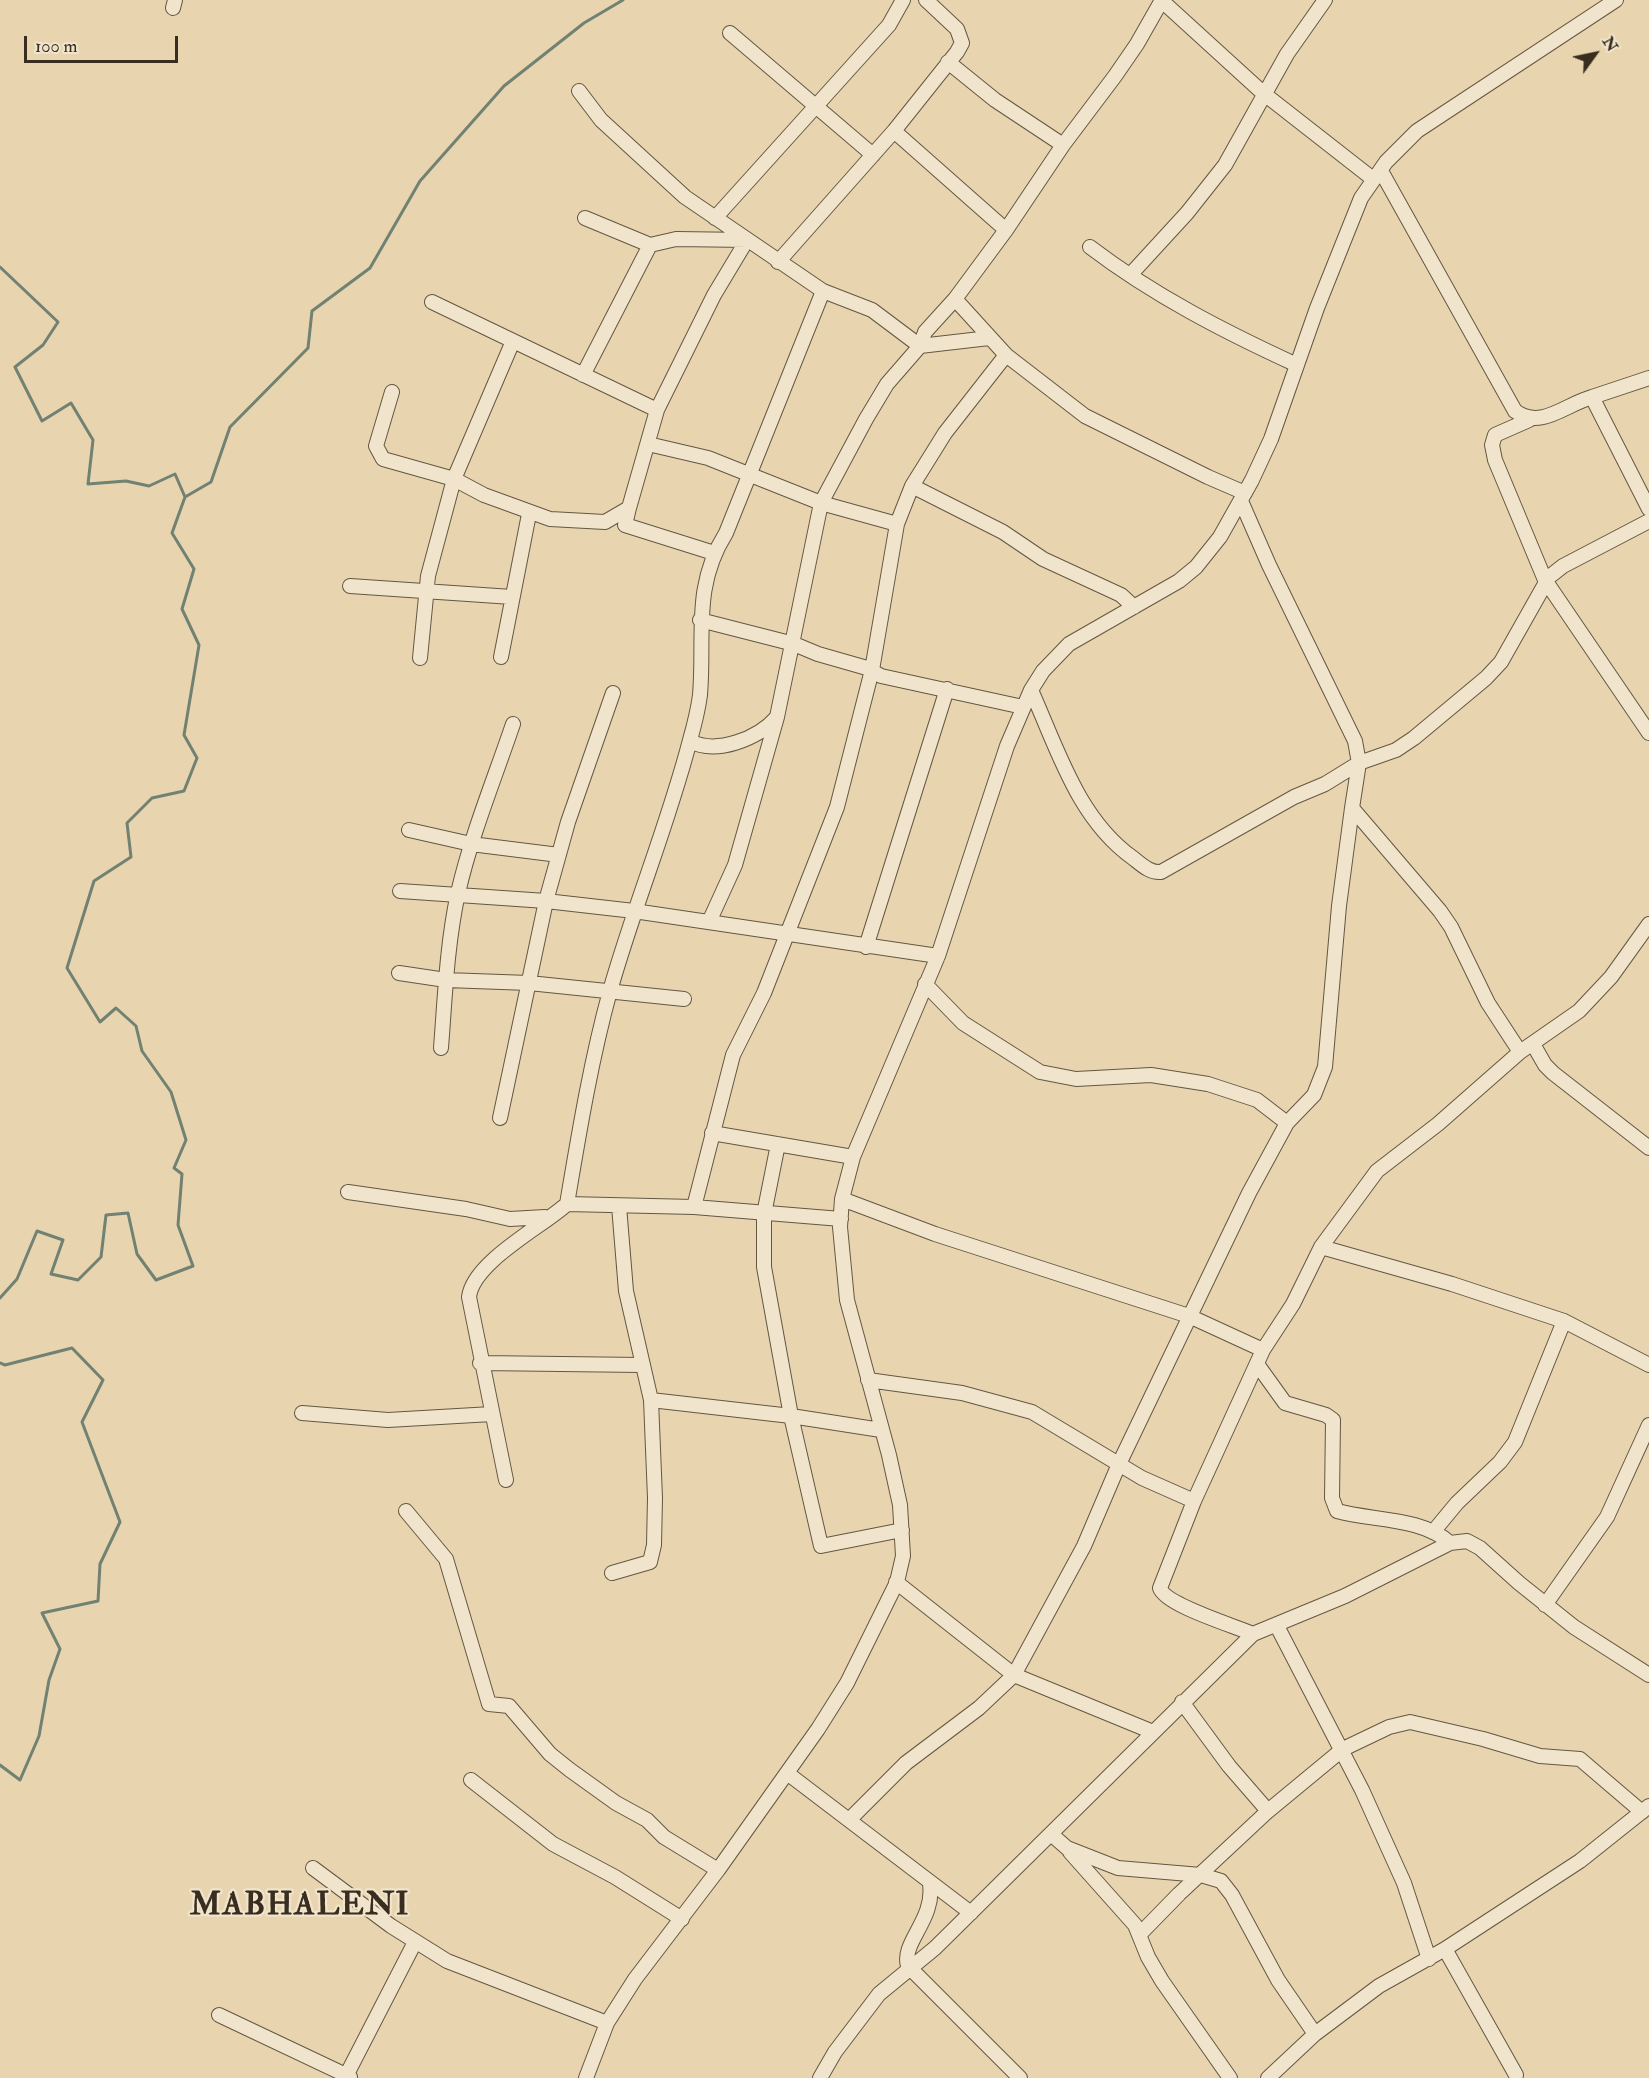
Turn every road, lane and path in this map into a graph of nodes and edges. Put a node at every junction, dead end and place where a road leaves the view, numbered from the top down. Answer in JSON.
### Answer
{"nodes":[{"id":1,"x":903,"y":0,"type":"edge"},
{"id":2,"x":926,"y":0,"type":"edge"},
{"id":3,"x":1162,"y":0,"type":"edge"},
{"id":4,"x":1325,"y":0,"type":"edge"},
{"id":5,"x":1616,"y":0,"type":"edge"},
{"id":6,"x":730,"y":33,"type":"dead end"},
{"id":7,"x":948,"y":62,"type":"junction"},
{"id":8,"x":579,"y":91,"type":"dead end"},
{"id":9,"x":1263,"y":93,"type":"junction"},
{"id":10,"x":816,"y":106,"type":"junction"},
{"id":11,"x":894,"y":131,"type":"junction"},
{"id":12,"x":1063,"y":145,"type":"junction"},
{"id":13,"x":873,"y":154,"type":"junction"},
{"id":14,"x":1377,"y":175,"type":"junction"},
{"id":15,"x":585,"y":218,"type":"dead end"},
{"id":16,"x":715,"y":218,"type":"junction"},
{"id":17,"x":1006,"y":230,"type":"junction"},
{"id":18,"x":747,"y":240,"type":"junction"},
{"id":19,"x":650,"y":245,"type":"junction"},
{"id":20,"x":1090,"y":247,"type":"dead end"},
{"id":21,"x":778,"y":262,"type":"junction"},
{"id":22,"x":1131,"y":274,"type":"junction"},
{"id":23,"x":823,"y":291,"type":"junction"},
{"id":24,"x":954,"y":298,"type":"junction"},
{"id":25,"x":432,"y":302,"type":"dead end"},
{"id":26,"x":988,"y":338,"type":"junction"},
{"id":27,"x":513,"y":341,"type":"junction"},
{"id":28,"x":920,"y":346,"type":"junction"},
{"id":29,"x":1006,"y":355,"type":"junction"},
{"id":30,"x":1297,"y":365,"type":"junction"},
{"id":31,"x":583,"y":375,"type":"junction"},
{"id":32,"x":1649,"y":378,"type":"edge"},
{"id":33,"x":392,"y":392,"type":"dead end"},
{"id":34,"x":1592,"y":397,"type":"junction"},
{"id":35,"x":657,"y":410,"type":"junction"},
{"id":36,"x":1529,"y":420,"type":"junction"},
{"id":37,"x":648,"y":444,"type":"junction"},
{"id":38,"x":749,"y":472,"type":"junction"},
{"id":39,"x":454,"y":479,"type":"junction"},
{"id":40,"x":912,"y":486,"type":"junction"},
{"id":41,"x":1243,"y":497,"type":"junction"},
{"id":42,"x":821,"y":503,"type":"junction"},
{"id":43,"x":629,"y":508,"type":"junction"},
{"id":44,"x":1649,"y":509,"type":"edge"},
{"id":45,"x":529,"y":514,"type":"junction"},
{"id":46,"x":1649,"y":520,"type":"edge"},
{"id":47,"x":897,"y":524,"type":"junction"},
{"id":48,"x":714,"y":553,"type":"junction"},
{"id":49,"x":1545,"y":580,"type":"junction"},
{"id":50,"x":350,"y":586,"type":"dead end"},
{"id":51,"x":426,"y":589,"type":"junction"},
{"id":52,"x":512,"y":597,"type":"junction"},
{"id":53,"x":1134,"y":607,"type":"junction"},
{"id":54,"x":700,"y":620,"type":"junction"},
{"id":55,"x":794,"y":644,"type":"junction"},
{"id":56,"x":501,"y":657,"type":"dead end"},
{"id":57,"x":420,"y":658,"type":"dead end"},
{"id":58,"x":872,"y":670,"type":"junction"},
{"id":59,"x":947,"y":689,"type":"junction"},
{"id":60,"x":1031,"y":690,"type":"junction"},
{"id":61,"x":613,"y":693,"type":"dead end"},
{"id":62,"x":1023,"y":707,"type":"junction"},
{"id":63,"x":777,"y":717,"type":"junction"},
{"id":64,"x":513,"y":724,"type":"dead end"},
{"id":65,"x":1649,"y":733,"type":"edge"},
{"id":66,"x":690,"y":741,"type":"junction"},
{"id":67,"x":1359,"y":763,"type":"junction"},
{"id":68,"x":1352,"y":808,"type":"junction"},
{"id":69,"x":409,"y":830,"type":"dead end"},
{"id":70,"x":471,"y":844,"type":"junction"},
{"id":71,"x":559,"y":855,"type":"junction"},
{"id":72,"x":400,"y":891,"type":"dead end"},
{"id":73,"x":458,"y":895,"type":"junction"},
{"id":74,"x":546,"y":901,"type":"junction"},
{"id":75,"x":634,"y":911,"type":"junction"},
{"id":76,"x":709,"y":922,"type":"junction"},
{"id":77,"x":1649,"y":924,"type":"edge"},
{"id":78,"x":789,"y":933,"type":"junction"},
{"id":79,"x":866,"y":947,"type":"junction"},
{"id":80,"x":938,"y":956,"type":"junction"},
{"id":81,"x":399,"y":973,"type":"dead end"},
{"id":82,"x":446,"y":980,"type":"junction"},
{"id":83,"x":529,"y":983,"type":"junction"},
{"id":84,"x":925,"y":984,"type":"junction"},
{"id":85,"x":610,"y":992,"type":"junction"},
{"id":86,"x":684,"y":999,"type":"dead end"},
{"id":87,"x":1533,"y":1044,"type":"junction"},
{"id":88,"x":441,"y":1048,"type":"dead end"},
{"id":89,"x":1520,"y":1052,"type":"junction"},
{"id":90,"x":500,"y":1118,"type":"dead end"},
{"id":91,"x":1287,"y":1123,"type":"junction"},
{"id":92,"x":712,"y":1133,"type":"junction"},
{"id":93,"x":778,"y":1144,"type":"junction"},
{"id":94,"x":1649,"y":1148,"type":"edge"},
{"id":95,"x":853,"y":1156,"type":"junction"},
{"id":96,"x":348,"y":1192,"type":"dead end"},
{"id":97,"x":842,"y":1199,"type":"junction"},
{"id":98,"x":567,"y":1204,"type":"junction"},
{"id":99,"x":619,"y":1206,"type":"junction"},
{"id":100,"x":694,"y":1207,"type":"junction"},
{"id":101,"x":764,"y":1214,"type":"junction"},
{"id":102,"x":553,"y":1216,"type":"junction"},
{"id":103,"x":841,"y":1219,"type":"junction"},
{"id":104,"x":1321,"y":1247,"type":"junction"},
{"id":105,"x":1189,"y":1316,"type":"junction"},
{"id":106,"x":1564,"y":1321,"type":"junction"},
{"id":107,"x":1263,"y":1350,"type":"junction"},
{"id":108,"x":480,"y":1363,"type":"junction"},
{"id":109,"x":1257,"y":1364,"type":"junction"},
{"id":110,"x":642,"y":1365,"type":"junction"},
{"id":111,"x":1649,"y":1365,"type":"edge"},
{"id":112,"x":868,"y":1380,"type":"junction"},
{"id":113,"x":651,"y":1400,"type":"junction"},
{"id":114,"x":302,"y":1413,"type":"dead end"},
{"id":115,"x":492,"y":1414,"type":"junction"},
{"id":116,"x":791,"y":1416,"type":"junction"},
{"id":117,"x":1649,"y":1425,"type":"edge"},
{"id":118,"x":882,"y":1430,"type":"junction"},
{"id":119,"x":1119,"y":1464,"type":"junction"},
{"id":120,"x":506,"y":1480,"type":"dead end"},
{"id":121,"x":1194,"y":1501,"type":"junction"},
{"id":122,"x":406,"y":1511,"type":"dead end"},
{"id":123,"x":902,"y":1530,"type":"junction"},
{"id":124,"x":1433,"y":1532,"type":"junction"},
{"id":125,"x":1450,"y":1543,"type":"junction"},
{"id":126,"x":612,"y":1573,"type":"dead end"},
{"id":127,"x":896,"y":1582,"type":"junction"},
{"id":128,"x":1545,"y":1605,"type":"junction"},
{"id":129,"x":1277,"y":1626,"type":"junction"},
{"id":130,"x":1253,"y":1634,"type":"junction"},
{"id":131,"x":1014,"y":1675,"type":"junction"},
{"id":132,"x":1649,"y":1675,"type":"edge"},
{"id":133,"x":1182,"y":1702,"type":"junction"},
{"id":134,"x":1153,"y":1732,"type":"junction"},
{"id":135,"x":1343,"y":1749,"type":"junction"},
{"id":136,"x":787,"y":1773,"type":"junction"},
{"id":137,"x":471,"y":1780,"type":"dead end"},
{"id":138,"x":1646,"y":1809,"type":"edge"},
{"id":139,"x":1268,"y":1811,"type":"junction"},
{"id":140,"x":849,"y":1820,"type":"junction"},
{"id":141,"x":1051,"y":1834,"type":"junction"},
{"id":142,"x":1067,"y":1848,"type":"junction"},
{"id":143,"x":313,"y":1868,"type":"dead end"},
{"id":144,"x":718,"y":1870,"type":"junction"},
{"id":145,"x":1201,"y":1875,"type":"junction"},
{"id":146,"x":930,"y":1884,"type":"junction"},
{"id":147,"x":971,"y":1913,"type":"junction"},
{"id":148,"x":682,"y":1919,"type":"junction"},
{"id":149,"x":1139,"y":1935,"type":"junction"},
{"id":150,"x":415,"y":1942,"type":"junction"},
{"id":151,"x":1445,"y":1949,"type":"junction"},
{"id":152,"x":1429,"y":1959,"type":"junction"},
{"id":153,"x":910,"y":1969,"type":"junction"},
{"id":154,"x":219,"y":2015,"type":"dead end"},
{"id":155,"x":607,"y":2023,"type":"junction"},
{"id":156,"x":1315,"y":2034,"type":"junction"},
{"id":157,"x":1516,"y":2075,"type":"dead end"},
{"id":158,"x":347,"y":2077,"type":"edge"},
{"id":159,"x":586,"y":2078,"type":"edge"},
{"id":160,"x":820,"y":2078,"type":"edge"},
{"id":161,"x":1020,"y":2078,"type":"edge"},
{"id":162,"x":1230,"y":2078,"type":"edge"},
{"id":163,"x":1268,"y":2078,"type":"edge"}],
"edges":[{"from":1,"to":10,"type":"street"},
{"from":2,"to":7,"type":"street"},
{"from":3,"to":9,"type":"street"},
{"from":3,"to":12,"type":"street"},
{"from":4,"to":9,"type":"street"},
{"from":5,"to":14,"type":"street"},
{"from":6,"to":10,"type":"street"},
{"from":7,"to":11,"type":"street"},
{"from":7,"to":12,"type":"street"},
{"from":8,"to":16,"type":"street"},
{"from":9,"to":14,"type":"street"},
{"from":9,"to":22,"type":"street"},
{"from":10,"to":13,"type":"street"},
{"from":10,"to":16,"type":"street"},
{"from":11,"to":13,"type":"street"},
{"from":11,"to":17,"type":"street"},
{"from":12,"to":17,"type":"street"},
{"from":13,"to":21,"type":"street"},
{"from":14,"to":30,"type":"street"},
{"from":14,"to":36,"type":"street"},
{"from":15,"to":19,"type":"street"},
{"from":16,"to":18,"type":"street"},
{"from":17,"to":24,"type":"street"},
{"from":18,"to":19,"type":"street"},
{"from":18,"to":21,"type":"street"},
{"from":18,"to":35,"type":"street"},
{"from":19,"to":31,"type":"street"},
{"from":20,"to":22,"type":"street"},
{"from":21,"to":23,"type":"street"},
{"from":22,"to":30,"type":"street"},
{"from":23,"to":28,"type":"street"},
{"from":23,"to":38,"type":"street"},
{"from":24,"to":26,"type":"street"},
{"from":24,"to":28,"type":"street"},
{"from":25,"to":27,"type":"street"},
{"from":26,"to":28,"type":"street"},
{"from":26,"to":29,"type":"street"},
{"from":27,"to":31,"type":"street"},
{"from":27,"to":39,"type":"street"},
{"from":28,"to":42,"type":"street"},
{"from":29,"to":40,"type":"street"},
{"from":29,"to":41,"type":"street"},
{"from":30,"to":41,"type":"street"},
{"from":31,"to":35,"type":"street"},
{"from":32,"to":34,"type":"street"},
{"from":33,"to":39,"type":"street"},
{"from":34,"to":36,"type":"street"},
{"from":34,"to":44,"type":"street"},
{"from":35,"to":37,"type":"street"},
{"from":36,"to":49,"type":"street"},
{"from":37,"to":38,"type":"street"},
{"from":37,"to":43,"type":"street"},
{"from":38,"to":42,"type":"street"},
{"from":38,"to":48,"type":"street"},
{"from":39,"to":45,"type":"street"},
{"from":39,"to":51,"type":"street"},
{"from":40,"to":47,"type":"street"},
{"from":40,"to":53,"type":"street"},
{"from":41,"to":53,"type":"street"},
{"from":41,"to":67,"type":"street"},
{"from":42,"to":47,"type":"street"},
{"from":42,"to":55,"type":"street"},
{"from":43,"to":45,"type":"street"},
{"from":43,"to":48,"type":"street"},
{"from":45,"to":52,"type":"street"},
{"from":46,"to":49,"type":"street"},
{"from":47,"to":58,"type":"street"},
{"from":48,"to":54,"type":"street"},
{"from":49,"to":65,"type":"street"},
{"from":49,"to":67,"type":"street"},
{"from":50,"to":51,"type":"street"},
{"from":51,"to":52,"type":"street"},
{"from":51,"to":57,"type":"street"},
{"from":52,"to":56,"type":"street"},
{"from":53,"to":60,"type":"street"},
{"from":54,"to":55,"type":"street"},
{"from":54,"to":66,"type":"street"},
{"from":55,"to":58,"type":"street"},
{"from":55,"to":63,"type":"street"},
{"from":58,"to":59,"type":"street"},
{"from":58,"to":78,"type":"street"},
{"from":59,"to":62,"type":"street"},
{"from":59,"to":79,"type":"street"},
{"from":60,"to":62,"type":"street"},
{"from":60,"to":67,"type":"street"},
{"from":61,"to":71,"type":"street"},
{"from":62,"to":80,"type":"street"},
{"from":63,"to":66,"type":"street"},
{"from":63,"to":76,"type":"street"},
{"from":64,"to":70,"type":"street"},
{"from":66,"to":75,"type":"street"},
{"from":67,"to":68,"type":"street"},
{"from":68,"to":89,"type":"street"},
{"from":68,"to":91,"type":"street"},
{"from":69,"to":70,"type":"street"},
{"from":70,"to":71,"type":"street"},
{"from":70,"to":73,"type":"street"},
{"from":71,"to":74,"type":"street"},
{"from":72,"to":73,"type":"street"},
{"from":73,"to":74,"type":"street"},
{"from":73,"to":82,"type":"street"},
{"from":74,"to":75,"type":"street"},
{"from":74,"to":83,"type":"street"},
{"from":75,"to":76,"type":"street"},
{"from":75,"to":85,"type":"street"},
{"from":76,"to":78,"type":"street"},
{"from":77,"to":87,"type":"street"},
{"from":78,"to":79,"type":"street"},
{"from":78,"to":92,"type":"street"},
{"from":79,"to":80,"type":"street"},
{"from":80,"to":84,"type":"street"},
{"from":81,"to":82,"type":"street"},
{"from":82,"to":83,"type":"street"},
{"from":82,"to":88,"type":"street"},
{"from":83,"to":85,"type":"street"},
{"from":83,"to":90,"type":"street"},
{"from":84,"to":91,"type":"street"},
{"from":84,"to":95,"type":"street"},
{"from":85,"to":86,"type":"street"},
{"from":85,"to":98,"type":"street"},
{"from":87,"to":89,"type":"street"},
{"from":87,"to":94,"type":"street"},
{"from":89,"to":104,"type":"street"},
{"from":91,"to":105,"type":"street"},
{"from":92,"to":93,"type":"street"},
{"from":92,"to":100,"type":"street"},
{"from":93,"to":95,"type":"street"},
{"from":93,"to":101,"type":"street"},
{"from":95,"to":97,"type":"street"},
{"from":96,"to":102,"type":"street"},
{"from":97,"to":103,"type":"street"},
{"from":97,"to":105,"type":"street"},
{"from":98,"to":99,"type":"street"},
{"from":98,"to":102,"type":"street"},
{"from":99,"to":100,"type":"street"},
{"from":99,"to":110,"type":"street"},
{"from":100,"to":101,"type":"street"},
{"from":101,"to":103,"type":"street"},
{"from":101,"to":116,"type":"street"},
{"from":102,"to":108,"type":"street"},
{"from":103,"to":112,"type":"street"},
{"from":104,"to":106,"type":"street"},
{"from":104,"to":107,"type":"street"},
{"from":105,"to":107,"type":"street"},
{"from":105,"to":119,"type":"street"},
{"from":106,"to":111,"type":"street"},
{"from":106,"to":124,"type":"street"},
{"from":107,"to":109,"type":"street"},
{"from":108,"to":110,"type":"street"},
{"from":108,"to":115,"type":"street"},
{"from":109,"to":121,"type":"street"},
{"from":109,"to":124,"type":"street"},
{"from":110,"to":113,"type":"street"},
{"from":112,"to":118,"type":"street"},
{"from":112,"to":119,"type":"street"},
{"from":113,"to":116,"type":"street"},
{"from":113,"to":126,"type":"street"},
{"from":114,"to":115,"type":"street"},
{"from":115,"to":120,"type":"street"},
{"from":116,"to":118,"type":"street"},
{"from":116,"to":123,"type":"street"},
{"from":117,"to":128,"type":"street"},
{"from":118,"to":123,"type":"street"},
{"from":119,"to":121,"type":"street"},
{"from":119,"to":131,"type":"street"},
{"from":121,"to":130,"type":"street"},
{"from":122,"to":144,"type":"street"},
{"from":123,"to":127,"type":"street"},
{"from":124,"to":125,"type":"street"},
{"from":125,"to":128,"type":"street"},
{"from":125,"to":129,"type":"street"},
{"from":127,"to":131,"type":"street"},
{"from":127,"to":136,"type":"street"},
{"from":128,"to":132,"type":"street"},
{"from":129,"to":130,"type":"street"},
{"from":129,"to":135,"type":"street"},
{"from":130,"to":133,"type":"street"},
{"from":131,"to":134,"type":"street"},
{"from":131,"to":140,"type":"street"},
{"from":133,"to":134,"type":"street"},
{"from":133,"to":139,"type":"street"},
{"from":134,"to":141,"type":"street"},
{"from":135,"to":138,"type":"street"},
{"from":135,"to":139,"type":"street"},
{"from":135,"to":152,"type":"street"},
{"from":136,"to":140,"type":"street"},
{"from":136,"to":144,"type":"street"},
{"from":137,"to":148,"type":"street"},
{"from":138,"to":151,"type":"street"},
{"from":139,"to":145,"type":"street"},
{"from":140,"to":146,"type":"street"},
{"from":141,"to":142,"type":"street"},
{"from":141,"to":147,"type":"street"},
{"from":142,"to":145,"type":"street"},
{"from":142,"to":149,"type":"street"},
{"from":143,"to":150,"type":"street"},
{"from":144,"to":148,"type":"street"},
{"from":145,"to":149,"type":"street"},
{"from":145,"to":156,"type":"street"},
{"from":146,"to":147,"type":"street"},
{"from":146,"to":153,"type":"street"},
{"from":147,"to":153,"type":"street"},
{"from":148,"to":155,"type":"street"},
{"from":149,"to":162,"type":"street"},
{"from":150,"to":155,"type":"street"},
{"from":150,"to":158,"type":"street"},
{"from":151,"to":152,"type":"street"},
{"from":151,"to":157,"type":"street"},
{"from":152,"to":156,"type":"street"},
{"from":153,"to":160,"type":"street"},
{"from":153,"to":161,"type":"street"},
{"from":154,"to":158,"type":"street"},
{"from":155,"to":159,"type":"street"},
{"from":156,"to":163,"type":"street"}]}
